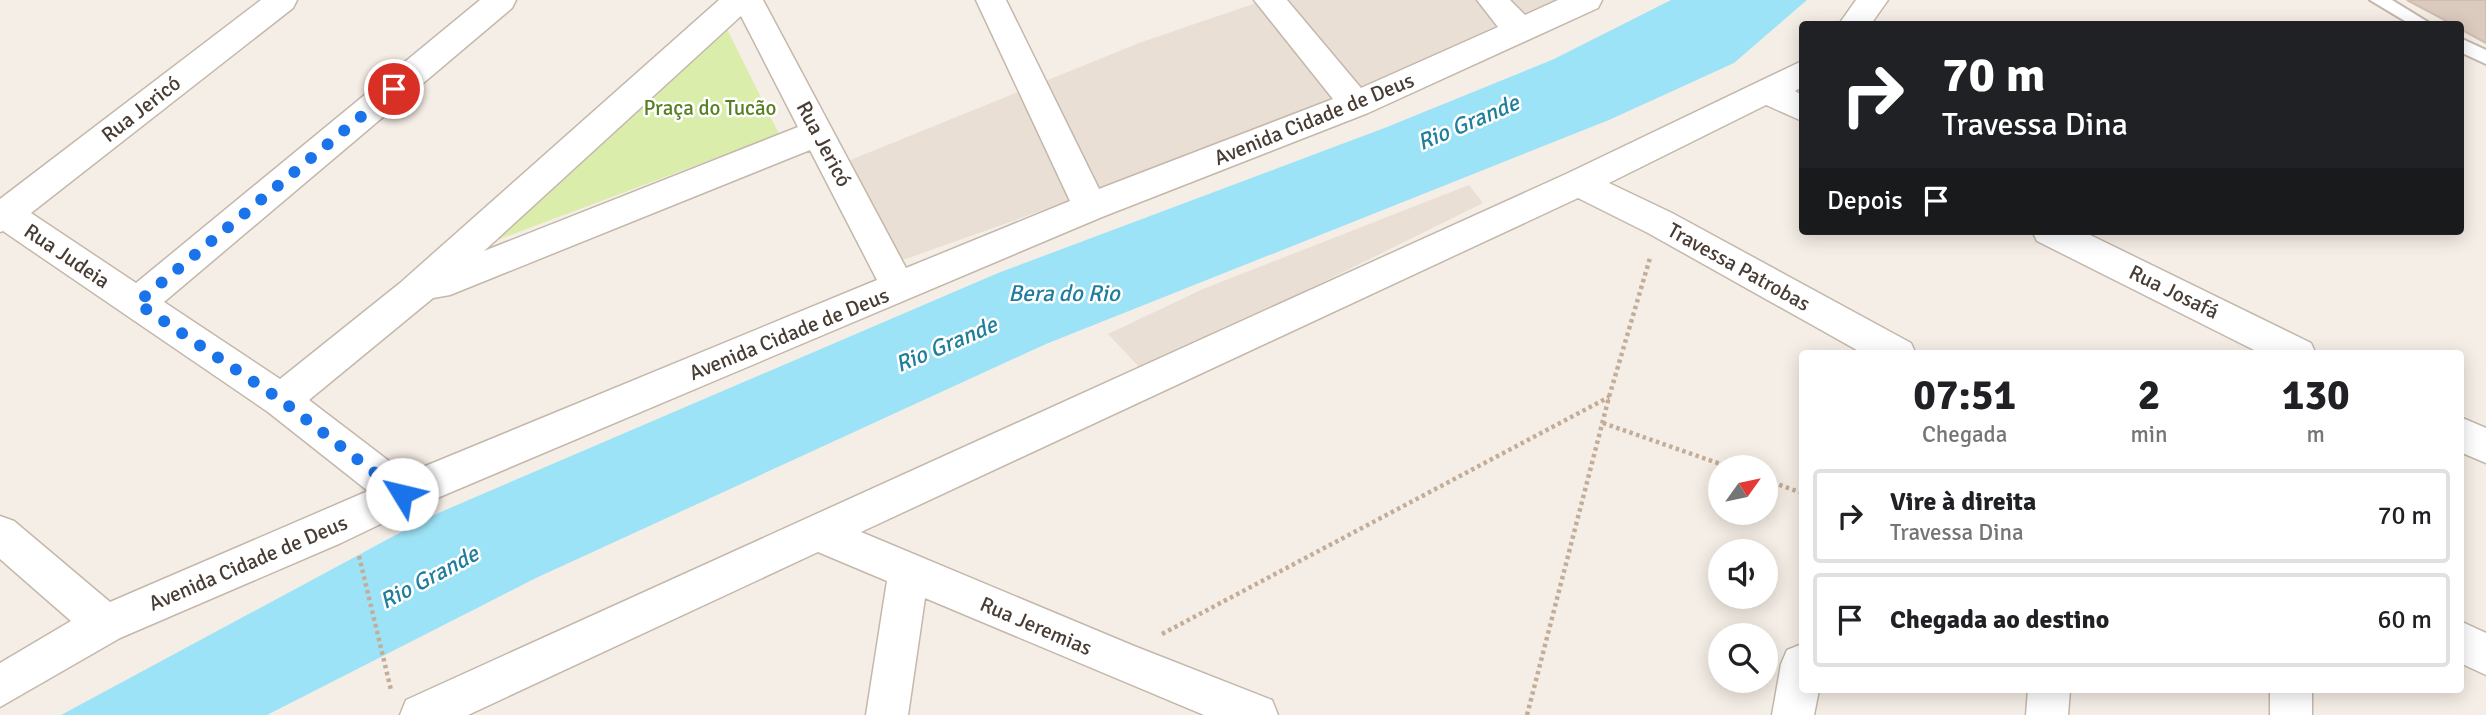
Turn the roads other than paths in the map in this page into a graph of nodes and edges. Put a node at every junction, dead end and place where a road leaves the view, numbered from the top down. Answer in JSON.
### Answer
{"nodes":[{"id":1,"x":282,"y":0,"type":"edge"},
{"id":2,"x":501,"y":0,"type":"edge"},
{"id":3,"x":739,"y":0,"type":"edge"},
{"id":4,"x":748,"y":0,"type":"edge"},
{"id":5,"x":991,"y":0,"type":"edge"},
{"id":6,"x":1269,"y":0,"type":"edge"},
{"id":7,"x":1492,"y":0,"type":"edge"},
{"id":8,"x":1587,"y":0,"type":"edge"},
{"id":9,"x":1873,"y":0,"type":"edge"},
{"id":10,"x":2378,"y":0,"type":"edge"},
{"id":11,"x":1856,"y":21,"type":"edge"},
{"id":12,"x":2417,"y":21,"type":"edge"},
{"id":13,"x":1520,"y":30,"type":"junction"},
{"id":14,"x":2464,"y":46,"type":"edge"},
{"id":15,"x":2486,"y":58,"type":"edge"},
{"id":16,"x":1799,"y":75,"type":"edge"},
{"id":17,"x":1768,"y":92,"type":"junction"},
{"id":18,"x":1356,"y":104,"type":"junction"},
{"id":19,"x":1799,"y":108,"type":"edge"},
{"id":20,"x":818,"y":133,"type":"junction"},
{"id":21,"x":1578,"y":183,"type":"junction"},
{"id":22,"x":1090,"y":207,"type":"junction"},
{"id":23,"x":2,"y":216,"type":"edge"},
{"id":24,"x":2057,"y":235,"type":"edge"},
{"id":25,"x":899,"y":289,"type":"junction"},
{"id":26,"x":413,"y":294,"type":"junction"},
{"id":27,"x":137,"y":303,"type":"junction"},
{"id":28,"x":1863,"y":345,"type":"edge"},
{"id":29,"x":1882,"y":350,"type":"edge"},
{"id":30,"x":2290,"y":350,"type":"edge"},
{"id":31,"x":281,"y":400,"type":"junction"},
{"id":32,"x":2464,"y":436,"type":"edge"},
{"id":33,"x":2486,"y":446,"type":"edge"},
{"id":34,"x":402,"y":494,"type":"junction"},
{"id":35,"x":818,"y":533,"type":"junction"},
{"id":36,"x":0,"y":534,"type":"edge"},
{"id":37,"x":908,"y":573,"type":"junction"},
{"id":38,"x":105,"y":624,"type":"junction"},
{"id":39,"x":2464,"y":643,"type":"edge"},
{"id":40,"x":2486,"y":654,"type":"edge"},
{"id":41,"x":1799,"y":681,"type":"edge"},
{"id":42,"x":0,"y":686,"type":"edge"},
{"id":43,"x":2049,"y":693,"type":"edge"},
{"id":44,"x":2291,"y":693,"type":"edge"},
{"id":45,"x":1175,"y":700,"type":"edge"},
{"id":46,"x":421,"y":715,"type":"edge"},
{"id":47,"x":887,"y":715,"type":"edge"},
{"id":48,"x":1257,"y":715,"type":"edge"},
{"id":49,"x":1793,"y":715,"type":"edge"},
{"id":50,"x":2047,"y":715,"type":"edge"},
{"id":51,"x":2291,"y":715,"type":"edge"}],
"edges":[{"from":1,"to":23,"type":"street","name":"Rua Jericó"},
{"from":2,"to":27,"type":"street"},
{"from":3,"to":26,"type":"street"},
{"from":4,"to":20,"type":"street","name":"Rua Jericó"},
{"from":5,"to":22,"type":"street"},
{"from":6,"to":18,"type":"street"},
{"from":7,"to":13,"type":"street"},
{"from":8,"to":13,"type":"street","name":"Avenida Cidade de Deus"},
{"from":9,"to":11,"type":"street"},
{"from":10,"to":12,"type":"lane"},
{"from":13,"to":18,"type":"street","name":"Avenida Cidade de Deus"},
{"from":14,"to":15,"type":"lane"},
{"from":16,"to":17,"type":"street"},
{"from":17,"to":19,"type":"street"},
{"from":17,"to":21,"type":"street"},
{"from":18,"to":22,"type":"street","name":"Avenida Cidade de Deus"},
{"from":20,"to":25,"type":"street","name":"Rua Jericó"},
{"from":20,"to":26,"type":"street"},
{"from":21,"to":28,"type":"street","name":"Travessa Patrobas"},
{"from":21,"to":35,"type":"street"},
{"from":22,"to":25,"type":"street","name":"Avenida Cidade de Deus"},
{"from":23,"to":27,"type":"street","name":"Rua Judeia"},
{"from":24,"to":30,"type":"street","name":"Rua Josafá"},
{"from":25,"to":34,"type":"street","name":"Avenida Cidade de Deus"},
{"from":26,"to":31,"type":"street"},
{"from":27,"to":31,"type":"street","name":"Rua Judeia"},
{"from":28,"to":29,"type":"street","name":"Travessa Patrobas"},
{"from":31,"to":34,"type":"street","name":"Rua Judeia"},
{"from":32,"to":33,"type":"street"},
{"from":34,"to":38,"type":"street","name":"Avenida Cidade de Deus"},
{"from":35,"to":37,"type":"street","name":"Rua Jeremias"},
{"from":35,"to":46,"type":"street"},
{"from":36,"to":38,"type":"street"},
{"from":37,"to":45,"type":"street","name":"Rua Jeremias"},
{"from":37,"to":47,"type":"street"},
{"from":38,"to":42,"type":"street","name":"Avenida Cidade de Deus"},
{"from":39,"to":40,"type":"street"},
{"from":41,"to":49,"type":"street"},
{"from":43,"to":50,"type":"street"},
{"from":44,"to":51,"type":"street"},
{"from":45,"to":48,"type":"street","name":"Rua Jeremias"}]}
